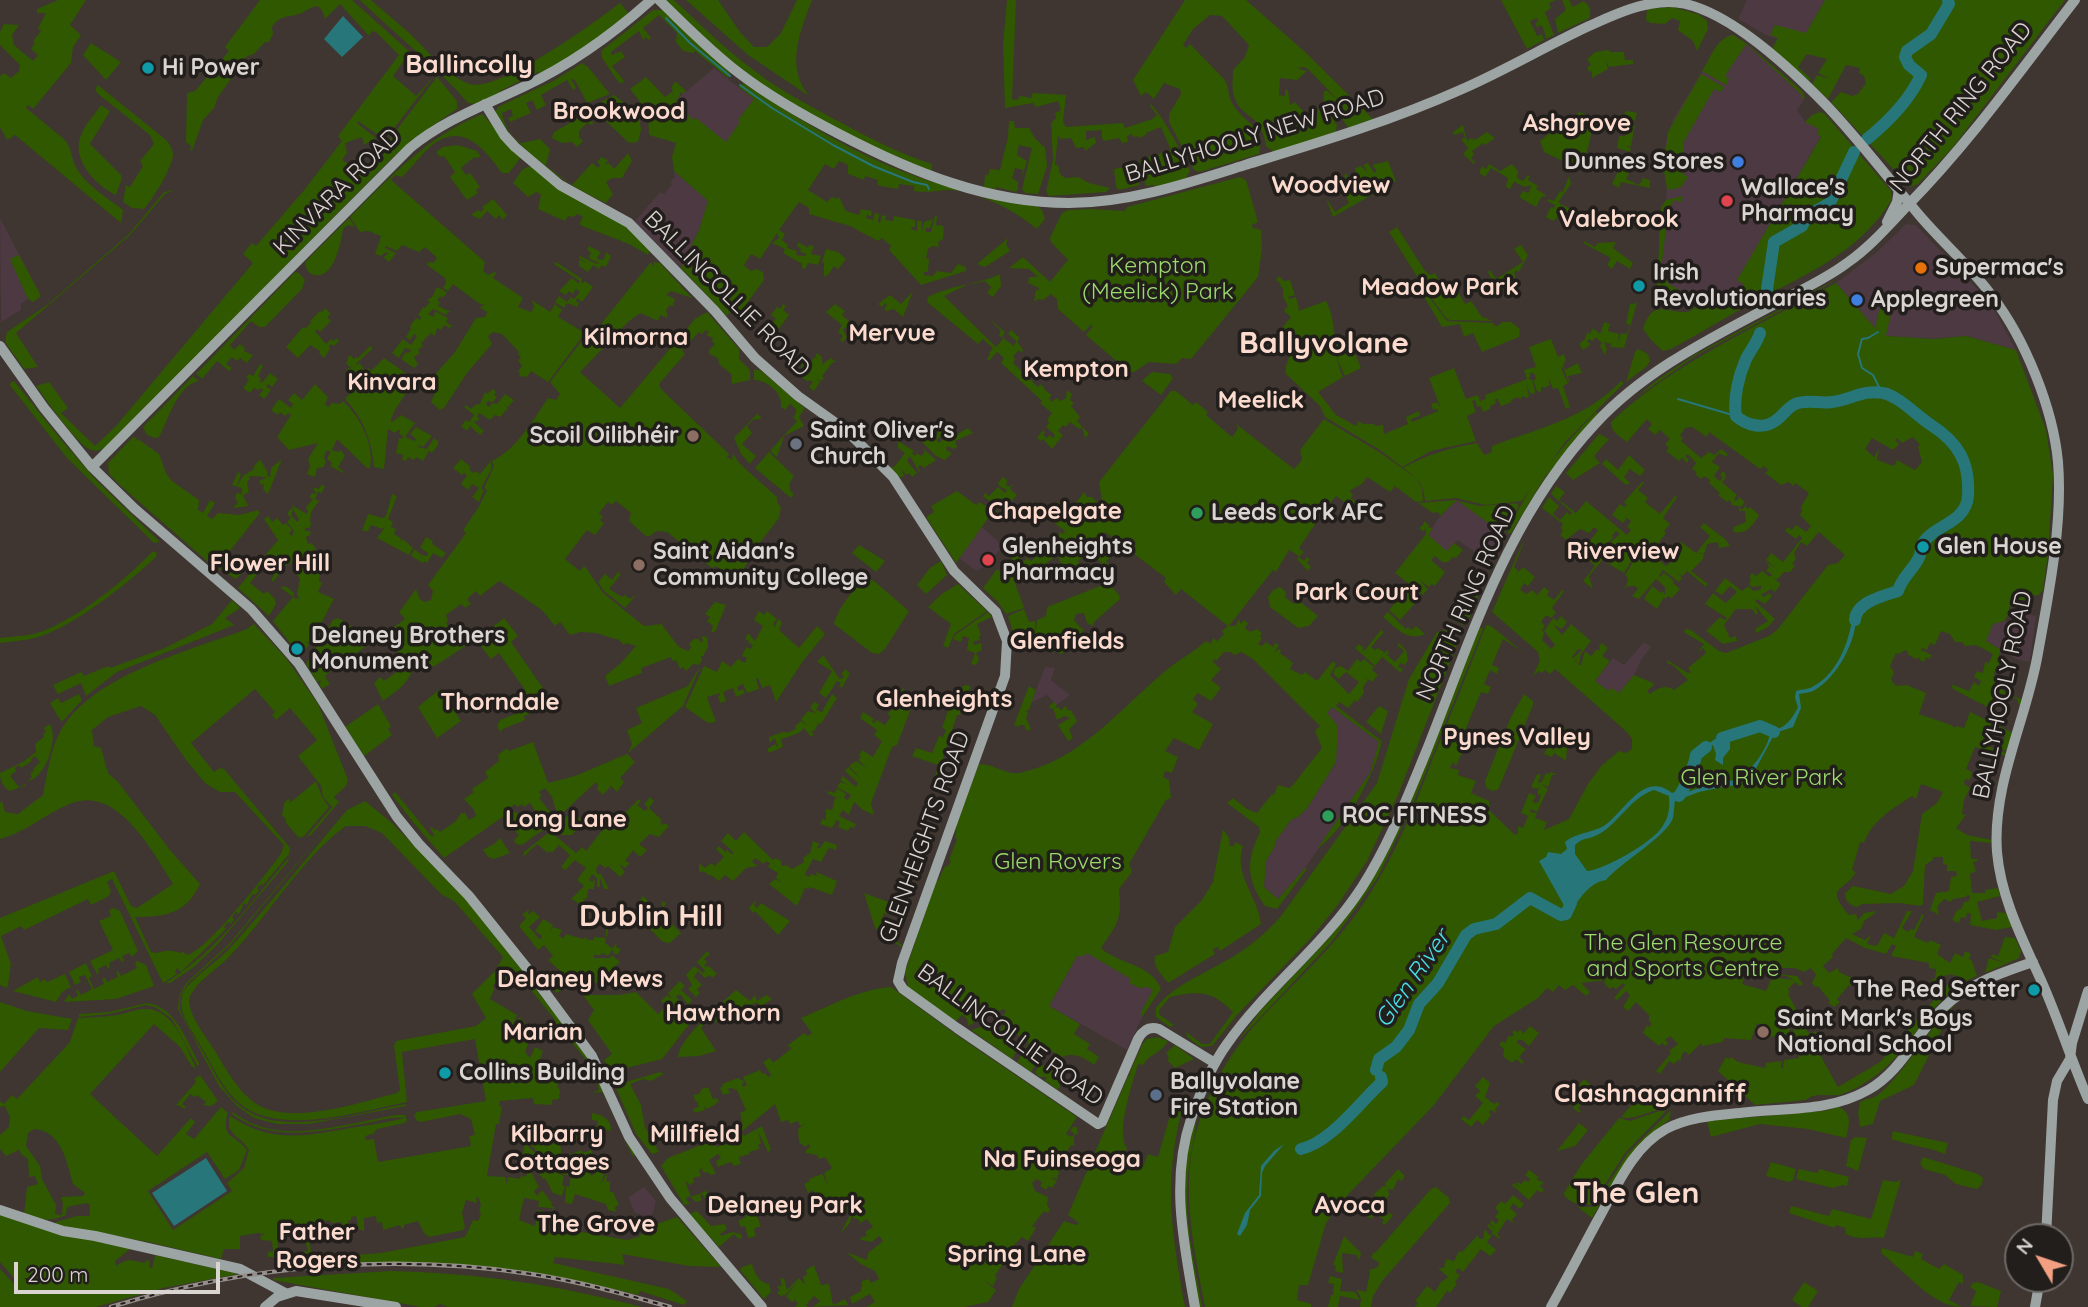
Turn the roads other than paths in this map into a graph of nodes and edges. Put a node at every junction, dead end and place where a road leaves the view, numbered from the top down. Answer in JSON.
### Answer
{"nodes":[{"id":1,"x":651,"y":0,"type":"edge"},
{"id":2,"x":659,"y":0,"type":"edge"},
{"id":3,"x":2075,"y":0,"type":"edge"},
{"id":4,"x":485,"y":104,"type":"junction"},
{"id":5,"x":1899,"y":188,"type":"junction"},
{"id":6,"x":1910,"y":203,"type":"junction"},
{"id":7,"x":1877,"y":238,"type":"junction"},
{"id":8,"x":0,"y":346,"type":"edge"},
{"id":9,"x":847,"y":432,"type":"joint"},
{"id":10,"x":92,"y":467,"type":"junction"},
{"id":11,"x":2033,"y":962,"type":"junction"},
{"id":12,"x":898,"y":981,"type":"joint"},
{"id":13,"x":2088,"y":991,"type":"edge"},
{"id":14,"x":2057,"y":1021,"type":"junction"},
{"id":15,"x":2077,"y":1028,"type":"junction"},
{"id":16,"x":2070,"y":1059,"type":"junction"},
{"id":17,"x":1215,"y":1063,"type":"junction"},
{"id":18,"x":2088,"y":1099,"type":"edge"},
{"id":19,"x":0,"y":1210,"type":"edge"},
{"id":20,"x":2047,"y":1223,"type":"edge"},
{"id":21,"x":285,"y":1293,"type":"junction"},
{"id":22,"x":265,"y":1307,"type":"edge"},
{"id":23,"x":396,"y":1307,"type":"edge"},
{"id":24,"x":762,"y":1307,"type":"edge"},
{"id":25,"x":1195,"y":1307,"type":"edge"},
{"id":26,"x":1551,"y":1307,"type":"edge"}],
"edges":[{"from":1,"to":4,"type":"street","name":"KINVARA ROAD"},
{"from":2,"to":5,"type":"street","name":"BALLYHOOLY NEW ROAD"},
{"from":3,"to":6,"type":"street","name":"NORTH RING ROAD"},
{"from":4,"to":9,"type":"street","name":"BALLINCOLLIE ROAD"},
{"from":4,"to":10,"type":"street","name":"KINVARA ROAD"},
{"from":5,"to":6,"type":"street"},
{"from":5,"to":7,"type":"street"},
{"from":6,"to":7,"type":"street","name":"NORTH RING ROAD"},
{"from":6,"to":11,"type":"street","name":"BALLYHOOLY ROAD"},
{"from":7,"to":17,"type":"street","name":"NORTH RING ROAD"},
{"from":8,"to":10,"type":"street"},
{"from":9,"to":12,"type":"street","name":"GLENHEIGHTS ROAD"},
{"from":10,"to":24,"type":"street"},
{"from":11,"to":14,"type":"street","name":"BALLYHOOLY ROAD"},
{"from":11,"to":26,"type":"street"},
{"from":12,"to":17,"type":"street","name":"BALLINCOLLIE ROAD"},
{"from":13,"to":15,"type":"street"},
{"from":14,"to":15,"type":"street"},
{"from":14,"to":16,"type":"street","name":"BALLYHOOLY ROAD"},
{"from":15,"to":16,"type":"street"},
{"from":16,"to":18,"type":"street","name":"BALLYHOOLY ROAD"},
{"from":16,"to":20,"type":"street"},
{"from":17,"to":25,"type":"street","name":"NORTH RING ROAD"},
{"from":19,"to":21,"type":"street"},
{"from":21,"to":22,"type":"street"},
{"from":21,"to":23,"type":"street"}]}
